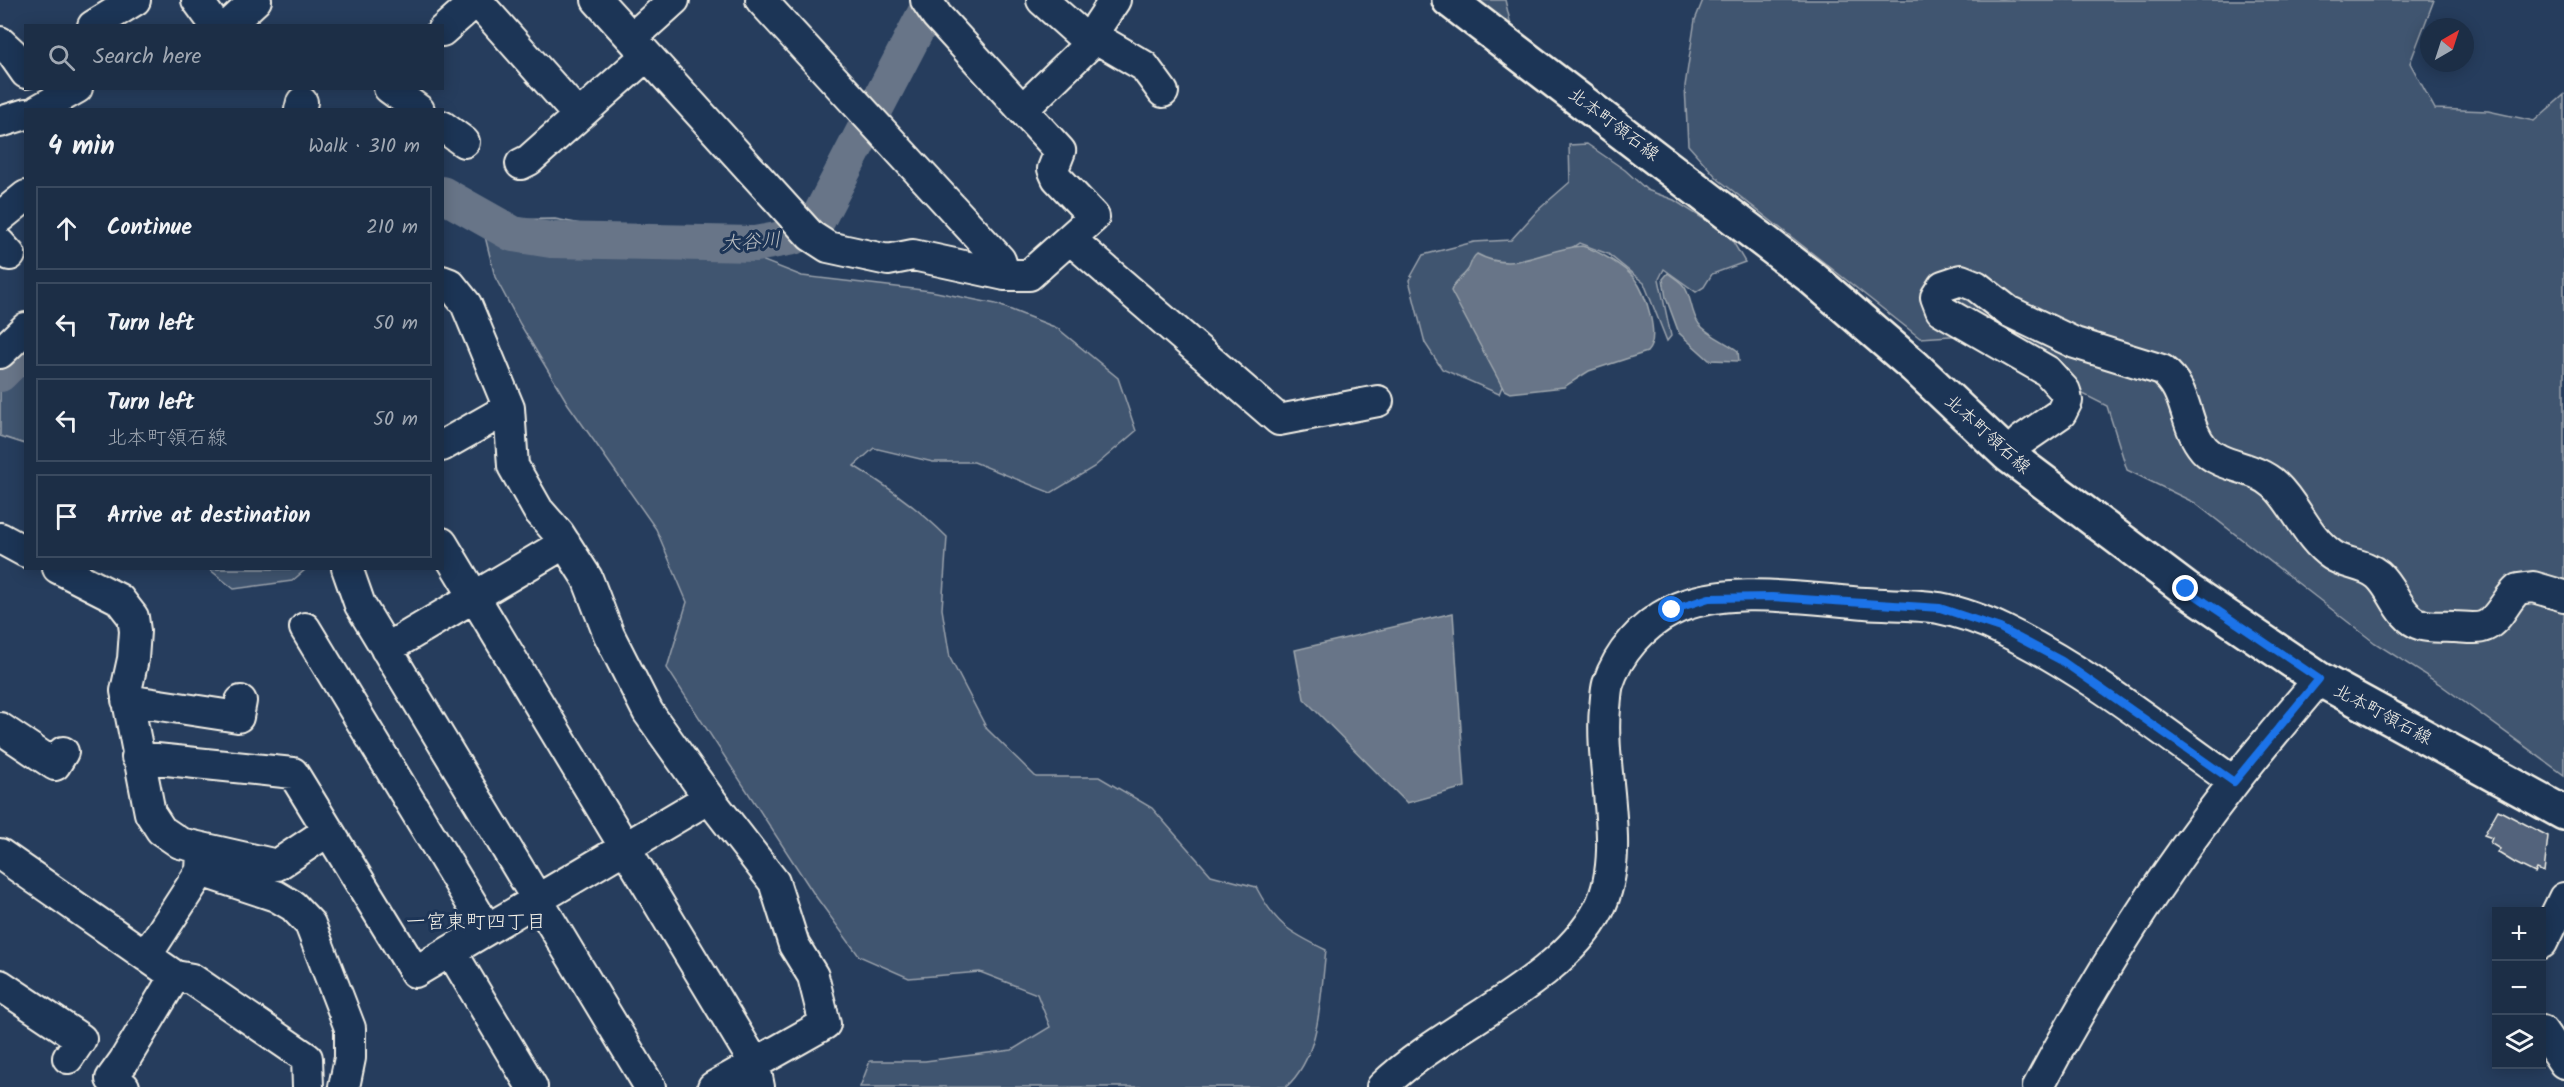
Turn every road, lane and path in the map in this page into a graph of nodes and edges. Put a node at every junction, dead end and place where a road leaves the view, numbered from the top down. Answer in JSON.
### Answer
{"nodes":[{"id":1,"x":197,"y":0,"type":"edge"},
{"id":2,"x":255,"y":0,"type":"edge"},
{"id":3,"x":476,"y":0,"type":"edge"},
{"id":4,"x":597,"y":0,"type":"edge"},
{"id":5,"x":674,"y":0,"type":"edge"},
{"id":6,"x":761,"y":0,"type":"edge"},
{"id":7,"x":1042,"y":0,"type":"edge"},
{"id":8,"x":1115,"y":0,"type":"edge"},
{"id":9,"x":1449,"y":0,"type":"edge"},
{"id":10,"x":932,"y":8,"type":"edge"},
{"id":11,"x":215,"y":24,"type":"edge"},
{"id":12,"x":230,"y":24,"type":"edge"},
{"id":13,"x":444,"y":29,"type":"edge"},
{"id":14,"x":1096,"y":38,"type":"junction"},
{"id":15,"x":0,"y":42,"type":"edge"},
{"id":16,"x":639,"y":47,"type":"junction"},
{"id":17,"x":24,"y":70,"type":"edge"},
{"id":18,"x":30,"y":90,"type":"edge"},
{"id":19,"x":73,"y":90,"type":"edge"},
{"id":20,"x":392,"y":90,"type":"edge"},
{"id":21,"x":1163,"y":92,"type":"dead end"},
{"id":22,"x":33,"y":108,"type":"edge"},
{"id":23,"x":42,"y":108,"type":"edge"},
{"id":24,"x":416,"y":108,"type":"edge"},
{"id":25,"x":1023,"y":110,"type":"junction"},
{"id":26,"x":24,"y":115,"type":"edge"},
{"id":27,"x":578,"y":115,"type":"junction"},
{"id":28,"x":0,"y":122,"type":"edge"},
{"id":29,"x":521,"y":164,"type":"dead end"},
{"id":30,"x":24,"y":198,"type":"edge"},
{"id":31,"x":0,"y":217,"type":"edge"},
{"id":32,"x":1070,"y":238,"type":"junction"},
{"id":33,"x":1005,"y":275,"type":"junction"},
{"id":34,"x":444,"y":281,"type":"edge"},
{"id":35,"x":24,"y":330,"type":"edge"},
{"id":36,"x":0,"y":353,"type":"edge"},
{"id":37,"x":1378,"y":401,"type":"dead end"},
{"id":38,"x":508,"y":408,"type":"junction"},
{"id":39,"x":444,"y":445,"type":"edge"},
{"id":40,"x":2008,"y":455,"type":"junction"},
{"id":41,"x":0,"y":538,"type":"edge"},
{"id":42,"x":565,"y":543,"type":"junction"},
{"id":43,"x":444,"y":546,"type":"edge"},
{"id":44,"x":24,"y":551,"type":"edge"},
{"id":45,"x":62,"y":570,"type":"edge"},
{"id":46,"x":348,"y":570,"type":"edge"},
{"id":47,"x":2564,"y":596,"type":"edge"},
{"id":48,"x":475,"y":597,"type":"junction"},
{"id":49,"x":305,"y":628,"type":"dead end"},
{"id":50,"x":386,"y":649,"type":"junction"},
{"id":51,"x":2319,"y":679,"type":"junction"},
{"id":52,"x":127,"y":700,"type":"junction"},
{"id":53,"x":241,"y":701,"type":"dead end"},
{"id":54,"x":0,"y":728,"type":"edge"},
{"id":55,"x":63,"y":752,"type":"dead end"},
{"id":56,"x":137,"y":757,"type":"junction"},
{"id":57,"x":2234,"y":782,"type":"junction"},
{"id":58,"x":709,"y":798,"type":"junction"},
{"id":59,"x":2564,"y":813,"type":"edge"},
{"id":60,"x":328,"y":831,"type":"junction"},
{"id":61,"x":625,"y":848,"type":"junction"},
{"id":62,"x":0,"y":854,"type":"edge"},
{"id":63,"x":201,"y":860,"type":"junction"},
{"id":64,"x":538,"y":899,"type":"junction"},
{"id":65,"x":2562,"y":909,"type":"edge"},
{"id":66,"x":488,"y":929,"type":"junction"},
{"id":67,"x":2546,"y":935,"type":"edge"},
{"id":68,"x":451,"y":951,"type":"junction"},
{"id":69,"x":146,"y":956,"type":"junction"},
{"id":70,"x":175,"y":976,"type":"junction"},
{"id":71,"x":0,"y":985,"type":"edge"},
{"id":72,"x":2546,"y":1038,"type":"edge"},
{"id":73,"x":68,"y":1058,"type":"dead end"},
{"id":74,"x":2564,"y":1064,"type":"edge"},
{"id":75,"x":757,"y":1075,"type":"edge"},
{"id":76,"x":113,"y":1084,"type":"edge"},
{"id":77,"x":308,"y":1087,"type":"edge"},
{"id":78,"x":344,"y":1087,"type":"edge"},
{"id":79,"x":532,"y":1087,"type":"edge"},
{"id":80,"x":650,"y":1087,"type":"edge"},
{"id":81,"x":713,"y":1087,"type":"edge"},
{"id":82,"x":1382,"y":1087,"type":"edge"},
{"id":83,"x":2038,"y":1087,"type":"edge"}],
"edges":[{"from":1,"to":11,"type":"street"},
{"from":2,"to":12,"type":"street"},
{"from":3,"to":13,"type":"street"},
{"from":3,"to":27,"type":"street"},
{"from":4,"to":16,"type":"street"},
{"from":5,"to":16,"type":"street"},
{"from":6,"to":33,"type":"street"},
{"from":7,"to":14,"type":"street"},
{"from":8,"to":14,"type":"street"},
{"from":9,"to":40,"type":"main road","name":"北本町領石線"},
{"from":10,"to":25,"type":"street"},
{"from":14,"to":21,"type":"street"},
{"from":14,"to":25,"type":"street"},
{"from":15,"to":17,"type":"street"},
{"from":16,"to":27,"type":"street"},
{"from":16,"to":33,"type":"street"},
{"from":18,"to":22,"type":"street"},
{"from":19,"to":23,"type":"street"},
{"from":20,"to":24,"type":"street"},
{"from":25,"to":32,"type":"street"},
{"from":26,"to":28,"type":"street"},
{"from":27,"to":29,"type":"street"},
{"from":30,"to":31,"type":"street"},
{"from":32,"to":33,"type":"street"},
{"from":32,"to":37,"type":"street"},
{"from":34,"to":38,"type":"street"},
{"from":35,"to":36,"type":"street"},
{"from":38,"to":39,"type":"street"},
{"from":38,"to":42,"type":"street"},
{"from":40,"to":47,"type":"street"},
{"from":40,"to":51,"type":"main road","name":"北本町領石線"},
{"from":41,"to":44,"type":"street"},
{"from":42,"to":48,"type":"street"},
{"from":42,"to":58,"type":"street"},
{"from":43,"to":48,"type":"street"},
{"from":45,"to":52,"type":"street"},
{"from":46,"to":50,"type":"street"},
{"from":48,"to":50,"type":"street"},
{"from":48,"to":61,"type":"street"},
{"from":49,"to":66,"type":"street"},
{"from":50,"to":64,"type":"street"},
{"from":51,"to":57,"type":"street"},
{"from":51,"to":59,"type":"main road","name":"北本町領石線"},
{"from":52,"to":53,"type":"street"},
{"from":52,"to":56,"type":"street"},
{"from":54,"to":55,"type":"street"},
{"from":56,"to":60,"type":"street"},
{"from":56,"to":63,"type":"street"},
{"from":57,"to":82,"type":"street"},
{"from":57,"to":83,"type":"street"},
{"from":58,"to":61,"type":"street"},
{"from":58,"to":75,"type":"street"},
{"from":60,"to":63,"type":"street"},
{"from":60,"to":68,"type":"street"},
{"from":61,"to":64,"type":"street"},
{"from":61,"to":75,"type":"street"},
{"from":62,"to":69,"type":"street"},
{"from":63,"to":69,"type":"street"},
{"from":63,"to":78,"type":"street"},
{"from":64,"to":66,"type":"street"},
{"from":64,"to":80,"type":"street"},
{"from":65,"to":67,"type":"street"},
{"from":66,"to":68,"type":"street"},
{"from":68,"to":79,"type":"street"},
{"from":69,"to":70,"type":"street"},
{"from":70,"to":76,"type":"street"},
{"from":70,"to":77,"type":"street"},
{"from":71,"to":73,"type":"street"},
{"from":72,"to":74,"type":"street"},
{"from":75,"to":81,"type":"street"}]}
